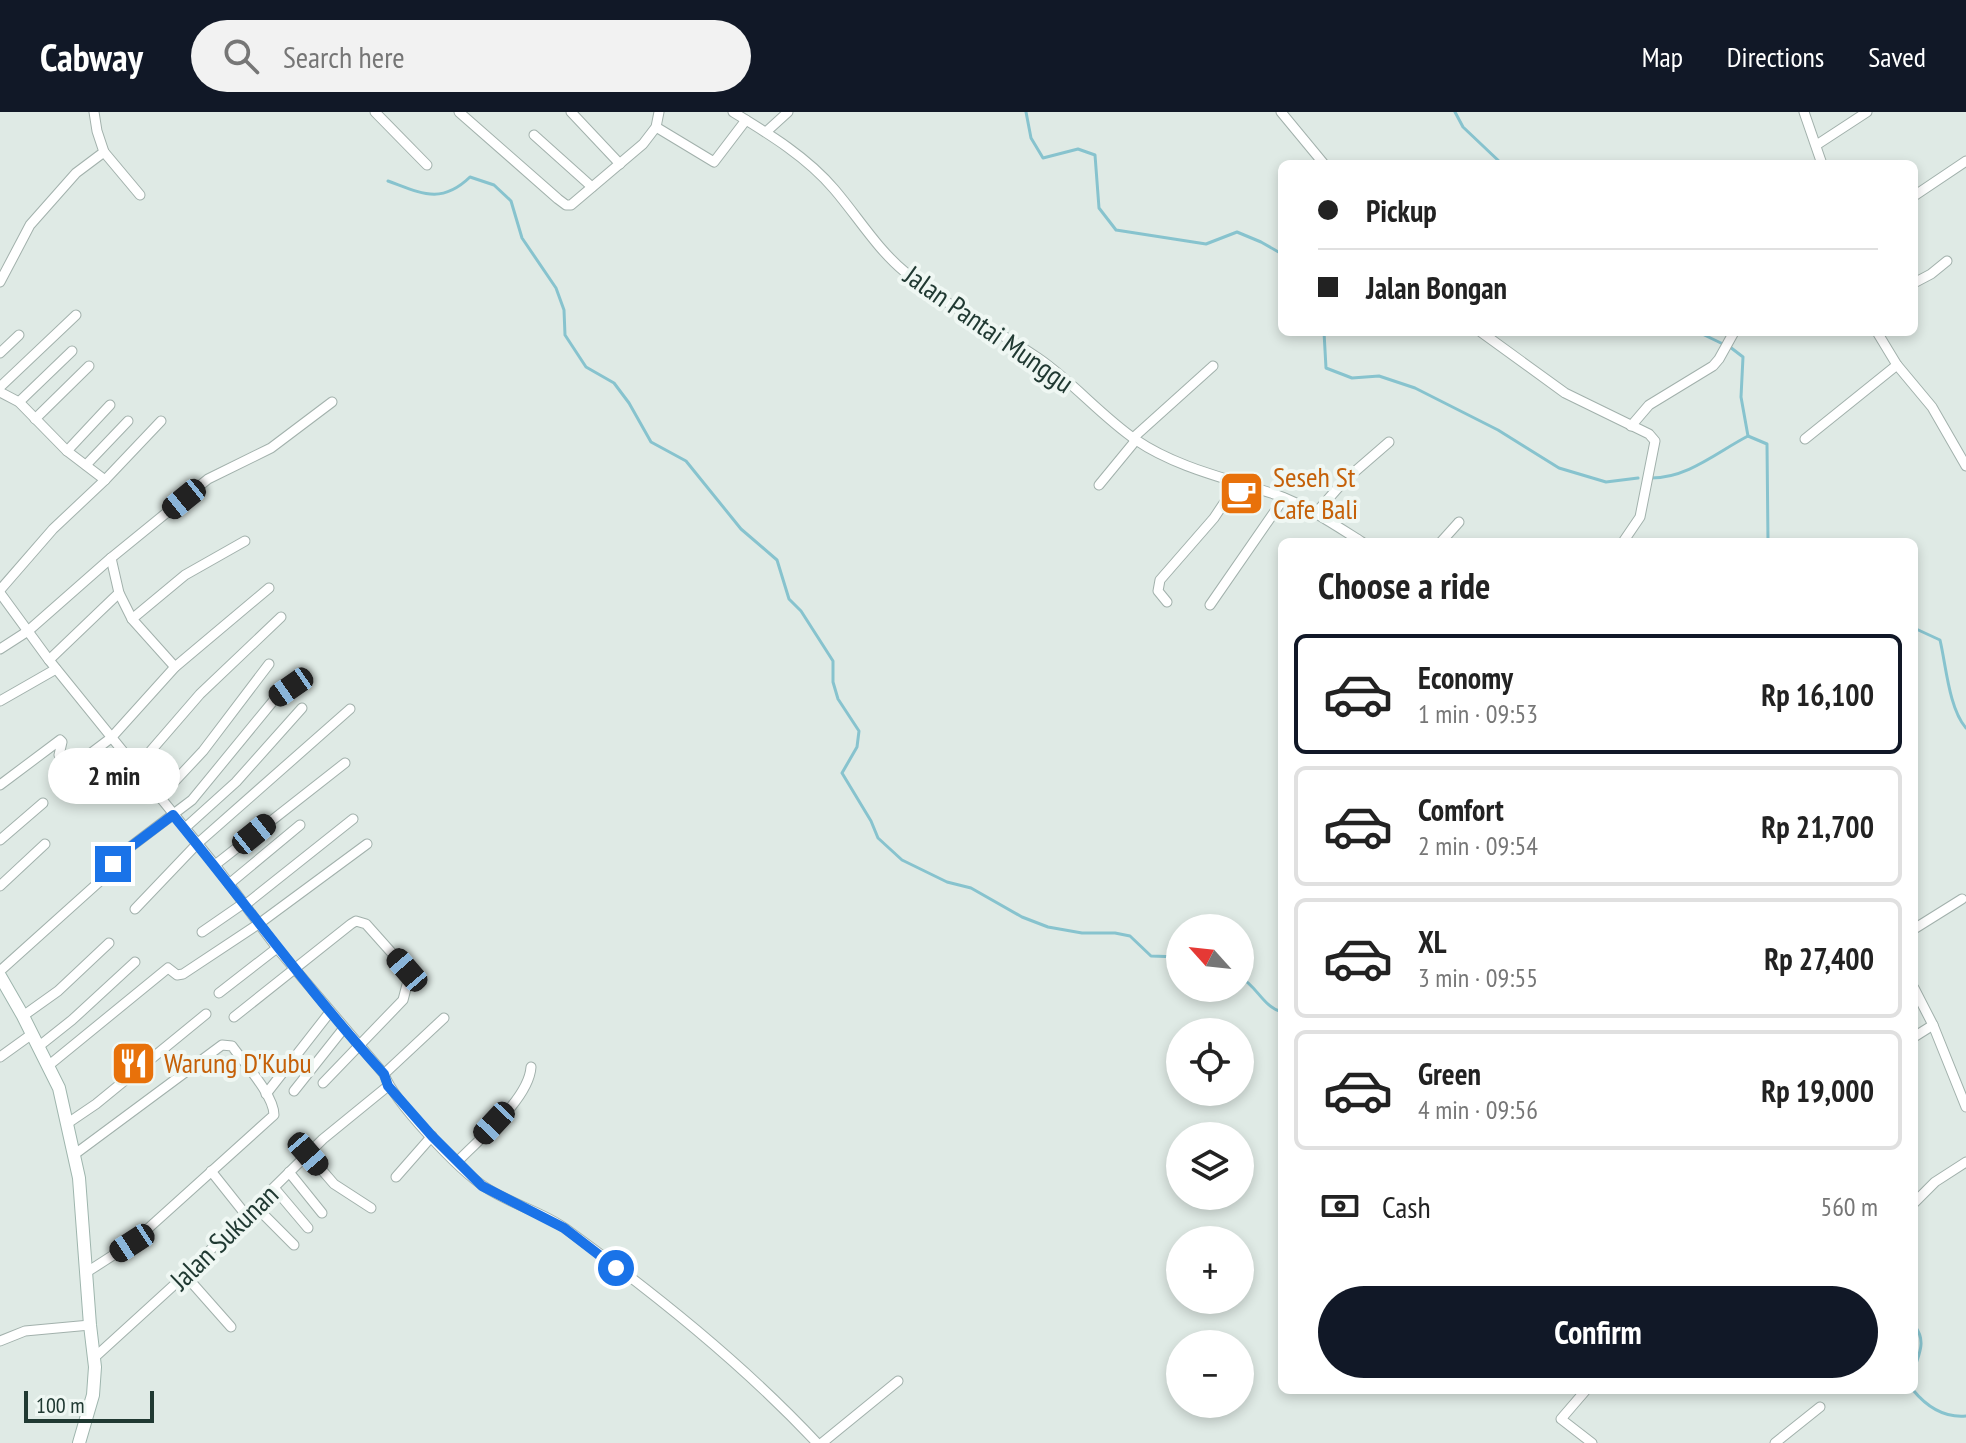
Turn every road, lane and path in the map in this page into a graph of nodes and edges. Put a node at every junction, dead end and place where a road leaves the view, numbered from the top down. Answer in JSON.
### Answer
{"nodes":[{"id":1,"x":94,"y":112,"type":"edge"},
{"id":2,"x":375,"y":112,"type":"edge"},
{"id":3,"x":459,"y":112,"type":"edge"},
{"id":4,"x":571,"y":112,"type":"edge"},
{"id":5,"x":659,"y":112,"type":"edge"},
{"id":6,"x":733,"y":112,"type":"edge"},
{"id":7,"x":788,"y":112,"type":"edge"},
{"id":8,"x":1281,"y":112,"type":"edge"},
{"id":9,"x":1804,"y":112,"type":"edge"},
{"id":10,"x":1867,"y":112,"type":"edge"},
{"id":11,"x":746,"y":120,"type":"junction"},
{"id":12,"x":656,"y":127,"type":"junction"},
{"id":13,"x":766,"y":132,"type":"junction"},
{"id":14,"x":534,"y":135,"type":"dead end"},
{"id":15,"x":1818,"y":144,"type":"junction"},
{"id":16,"x":104,"y":152,"type":"junction"},
{"id":17,"x":1321,"y":160,"type":"edge"},
{"id":18,"x":1821,"y":160,"type":"edge"},
{"id":19,"x":1966,"y":161,"type":"edge"},
{"id":20,"x":620,"y":164,"type":"junction"},
{"id":21,"x":427,"y":165,"type":"dead end"},
{"id":22,"x":592,"y":187,"type":"junction"},
{"id":23,"x":1918,"y":193,"type":"edge"},
{"id":24,"x":140,"y":195,"type":"dead end"},
{"id":25,"x":1947,"y":261,"type":"dead end"},
{"id":26,"x":1918,"y":281,"type":"edge"},
{"id":27,"x":0,"y":282,"type":"edge"},
{"id":28,"x":76,"y":315,"type":"dead end"},
{"id":29,"x":19,"y":335,"type":"dead end"},
{"id":30,"x":1487,"y":336,"type":"edge"},
{"id":31,"x":1732,"y":336,"type":"edge"},
{"id":32,"x":1879,"y":336,"type":"edge"},
{"id":33,"x":72,"y":351,"type":"dead end"},
{"id":34,"x":0,"y":353,"type":"edge"},
{"id":35,"x":1897,"y":365,"type":"junction"},
{"id":36,"x":89,"y":366,"type":"dead end"},
{"id":37,"x":1213,"y":366,"type":"dead end"},
{"id":38,"x":0,"y":390,"type":"edge"},
{"id":39,"x":19,"y":402,"type":"junction"},
{"id":40,"x":332,"y":402,"type":"dead end"},
{"id":41,"x":110,"y":405,"type":"dead end"},
{"id":42,"x":35,"y":419,"type":"junction"},
{"id":43,"x":128,"y":421,"type":"dead end"},
{"id":44,"x":161,"y":421,"type":"dead end"},
{"id":45,"x":1631,"y":426,"type":"junction"},
{"id":46,"x":1135,"y":439,"type":"junction"},
{"id":47,"x":1805,"y":439,"type":"dead end"},
{"id":48,"x":1389,"y":442,"type":"dead end"},
{"id":49,"x":67,"y":451,"type":"junction"},
{"id":50,"x":86,"y":465,"type":"junction"},
{"id":51,"x":1966,"y":466,"type":"edge"},
{"id":52,"x":105,"y":480,"type":"junction"},
{"id":53,"x":1238,"y":482,"type":"junction"},
{"id":54,"x":1099,"y":485,"type":"dead end"},
{"id":55,"x":1284,"y":498,"type":"junction"},
{"id":56,"x":1315,"y":514,"type":"junction"},
{"id":57,"x":1459,"y":522,"type":"dead end"},
{"id":58,"x":1355,"y":538,"type":"edge"},
{"id":59,"x":1445,"y":538,"type":"edge"},
{"id":60,"x":1626,"y":538,"type":"edge"},
{"id":61,"x":245,"y":541,"type":"dead end"},
{"id":62,"x":111,"y":558,"type":"junction"},
{"id":63,"x":269,"y":588,"type":"dead end"},
{"id":64,"x":0,"y":592,"type":"edge"},
{"id":65,"x":119,"y":593,"type":"junction"},
{"id":66,"x":1167,"y":602,"type":"dead end"},
{"id":67,"x":1210,"y":605,"type":"dead end"},
{"id":68,"x":281,"y":617,"type":"dead end"},
{"id":69,"x":132,"y":619,"type":"junction"},
{"id":70,"x":28,"y":631,"type":"junction"},
{"id":71,"x":0,"y":649,"type":"edge"},
{"id":72,"x":49,"y":660,"type":"junction"},
{"id":73,"x":269,"y":664,"type":"dead end"},
{"id":74,"x":175,"y":667,"type":"junction"},
{"id":75,"x":56,"y":669,"type":"junction"},
{"id":76,"x":306,"y":677,"type":"dead end"},
{"id":77,"x":0,"y":701,"type":"edge"},
{"id":78,"x":302,"y":708,"type":"dead end"},
{"id":79,"x":350,"y":709,"type":"dead end"},
{"id":80,"x":111,"y":738,"type":"junction"},
{"id":81,"x":345,"y":763,"type":"dead end"},
{"id":82,"x":136,"y":768,"type":"junction"},
{"id":83,"x":0,"y":785,"type":"edge"},
{"id":84,"x":159,"y":798,"type":"junction"},
{"id":85,"x":43,"y":803,"type":"dead end"},
{"id":86,"x":173,"y":815,"type":"junction"},
{"id":87,"x":353,"y":819,"type":"dead end"},
{"id":88,"x":300,"y":825,"type":"dead end"},
{"id":89,"x":185,"y":828,"type":"junction"},
{"id":90,"x":0,"y":840,"type":"edge"},
{"id":91,"x":45,"y":844,"type":"dead end"},
{"id":92,"x":197,"y":844,"type":"junction"},
{"id":93,"x":367,"y":844,"type":"dead end"},
{"id":94,"x":215,"y":865,"type":"junction"},
{"id":95,"x":229,"y":884,"type":"junction"},
{"id":96,"x":0,"y":886,"type":"edge"},
{"id":97,"x":1962,"y":899,"type":"dead end"},
{"id":98,"x":245,"y":904,"type":"junction"},
{"id":99,"x":135,"y":909,"type":"dead end"},
{"id":100,"x":260,"y":923,"type":"junction"},
{"id":101,"x":1918,"y":926,"type":"edge"},
{"id":102,"x":202,"y":932,"type":"dead end"},
{"id":103,"x":109,"y":943,"type":"dead end"},
{"id":104,"x":277,"y":948,"type":"junction"},
{"id":105,"x":135,"y":962,"type":"dead end"},
{"id":106,"x":295,"y":970,"type":"junction"},
{"id":107,"x":0,"y":974,"type":"edge"},
{"id":108,"x":219,"y":993,"type":"dead end"},
{"id":109,"x":1918,"y":996,"type":"edge"},
{"id":110,"x":330,"y":1012,"type":"junction"},
{"id":111,"x":206,"y":1014,"type":"dead end"},
{"id":112,"x":23,"y":1016,"type":"junction"},
{"id":113,"x":234,"y":1017,"type":"dead end"},
{"id":114,"x":444,"y":1018,"type":"dead end"},
{"id":115,"x":1933,"y":1025,"type":"junction"},
{"id":116,"x":344,"y":1028,"type":"junction"},
{"id":117,"x":32,"y":1034,"type":"junction"},
{"id":118,"x":1918,"y":1034,"type":"edge"},
{"id":119,"x":38,"y":1047,"type":"junction"},
{"id":120,"x":359,"y":1047,"type":"junction"},
{"id":121,"x":0,"y":1057,"type":"edge"},
{"id":122,"x":48,"y":1066,"type":"junction"},
{"id":123,"x":531,"y":1067,"type":"dead end"},
{"id":124,"x":384,"y":1074,"type":"junction"},
{"id":125,"x":323,"y":1083,"type":"dead end"},
{"id":126,"x":388,"y":1086,"type":"junction"},
{"id":127,"x":294,"y":1091,"type":"dead end"},
{"id":128,"x":266,"y":1094,"type":"junction"},
{"id":129,"x":1966,"y":1107,"type":"edge"},
{"id":130,"x":68,"y":1123,"type":"junction"},
{"id":131,"x":432,"y":1136,"type":"junction"},
{"id":132,"x":75,"y":1154,"type":"junction"},
{"id":133,"x":308,"y":1154,"type":"junction"},
{"id":134,"x":457,"y":1162,"type":"junction"},
{"id":135,"x":1966,"y":1162,"type":"edge"},
{"id":136,"x":211,"y":1171,"type":"junction"},
{"id":137,"x":289,"y":1172,"type":"junction"},
{"id":138,"x":396,"y":1177,"type":"dead end"},
{"id":139,"x":275,"y":1189,"type":"junction"},
{"id":140,"x":1918,"y":1199,"type":"edge"},
{"id":141,"x":255,"y":1206,"type":"junction"},
{"id":142,"x":371,"y":1208,"type":"dead end"},
{"id":143,"x":322,"y":1213,"type":"dead end"},
{"id":144,"x":246,"y":1215,"type":"junction"},
{"id":145,"x":308,"y":1228,"type":"dead end"},
{"id":146,"x":294,"y":1245,"type":"dead end"},
{"id":147,"x":87,"y":1272,"type":"junction"},
{"id":148,"x":185,"y":1275,"type":"junction"},
{"id":149,"x":90,"y":1325,"type":"junction"},
{"id":150,"x":231,"y":1327,"type":"dead end"},
{"id":151,"x":0,"y":1341,"type":"edge"},
{"id":152,"x":95,"y":1357,"type":"junction"},
{"id":153,"x":898,"y":1381,"type":"dead end"},
{"id":154,"x":1583,"y":1394,"type":"edge"},
{"id":155,"x":1820,"y":1407,"type":"dead end"},
{"id":156,"x":79,"y":1443,"type":"edge"},
{"id":157,"x":819,"y":1443,"type":"edge"},
{"id":158,"x":1592,"y":1443,"type":"edge"},
{"id":159,"x":1775,"y":1443,"type":"edge"}],
"edges":[{"from":1,"to":16,"type":"street"},
{"from":2,"to":21,"type":"street"},
{"from":3,"to":22,"type":"street"},
{"from":4,"to":20,"type":"street"},
{"from":5,"to":12,"type":"street"},
{"from":6,"to":11,"type":"street","name":"Jalan Pantai Munggu"},
{"from":7,"to":13,"type":"street"},
{"from":8,"to":17,"type":"street"},
{"from":9,"to":15,"type":"street"},
{"from":10,"to":15,"type":"street"},
{"from":11,"to":12,"type":"street"},
{"from":11,"to":13,"type":"street","name":"Jalan Pantai Munggu"},
{"from":12,"to":20,"type":"street"},
{"from":13,"to":46,"type":"street","name":"Jalan Pantai Munggu"},
{"from":14,"to":22,"type":"street"},
{"from":15,"to":18,"type":"street"},
{"from":16,"to":24,"type":"street"},
{"from":16,"to":27,"type":"street"},
{"from":19,"to":23,"type":"street"},
{"from":20,"to":22,"type":"street"},
{"from":25,"to":26,"type":"street"},
{"from":28,"to":38,"type":"street"},
{"from":29,"to":34,"type":"street"},
{"from":30,"to":45,"type":"street"},
{"from":31,"to":45,"type":"street"},
{"from":32,"to":35,"type":"street"},
{"from":33,"to":39,"type":"street"},
{"from":35,"to":47,"type":"street"},
{"from":35,"to":51,"type":"street"},
{"from":36,"to":42,"type":"street"},
{"from":37,"to":46,"type":"street"},
{"from":38,"to":39,"type":"street"},
{"from":39,"to":42,"type":"street"},
{"from":40,"to":62,"type":"street"},
{"from":41,"to":49,"type":"street"},
{"from":42,"to":49,"type":"street"},
{"from":43,"to":50,"type":"street"},
{"from":44,"to":52,"type":"street"},
{"from":45,"to":60,"type":"street"},
{"from":46,"to":53,"type":"street","name":"Jalan Pantai Munggu"},
{"from":46,"to":54,"type":"street"},
{"from":48,"to":56,"type":"street"},
{"from":49,"to":50,"type":"street"},
{"from":50,"to":52,"type":"street"},
{"from":52,"to":64,"type":"street"},
{"from":53,"to":55,"type":"street","name":"Jalan Pantai Munggu"},
{"from":53,"to":66,"type":"street"},
{"from":55,"to":56,"type":"street","name":"Jalan Pantai Munggu"},
{"from":55,"to":67,"type":"street"},
{"from":56,"to":58,"type":"street","name":"Jalan Pantai Munggu"},
{"from":57,"to":59,"type":"street"},
{"from":61,"to":69,"type":"street"},
{"from":62,"to":65,"type":"street"},
{"from":62,"to":70,"type":"street"},
{"from":63,"to":74,"type":"street"},
{"from":64,"to":70,"type":"street"},
{"from":65,"to":69,"type":"street"},
{"from":65,"to":72,"type":"street"},
{"from":68,"to":82,"type":"street"},
{"from":69,"to":74,"type":"street"},
{"from":70,"to":71,"type":"street"},
{"from":70,"to":72,"type":"street"},
{"from":72,"to":75,"type":"street"},
{"from":73,"to":84,"type":"street"},
{"from":74,"to":80,"type":"street"},
{"from":75,"to":77,"type":"street"},
{"from":75,"to":80,"type":"street"},
{"from":76,"to":86,"type":"street"},
{"from":78,"to":89,"type":"street"},
{"from":79,"to":92,"type":"street"},
{"from":80,"to":82,"type":"street"},
{"from":80,"to":83,"type":"street"},
{"from":81,"to":94,"type":"street"},
{"from":82,"to":84,"type":"street"},
{"from":84,"to":86,"type":"street"},
{"from":85,"to":90,"type":"street"},
{"from":86,"to":89,"type":"street"},
{"from":86,"to":107,"type":"street"},
{"from":87,"to":98,"type":"street"},
{"from":88,"to":95,"type":"street"},
{"from":89,"to":92,"type":"street"},
{"from":91,"to":96,"type":"street"},
{"from":92,"to":94,"type":"street"},
{"from":92,"to":99,"type":"street"},
{"from":93,"to":100,"type":"street"},
{"from":94,"to":95,"type":"street"},
{"from":95,"to":98,"type":"street"},
{"from":97,"to":101,"type":"street"},
{"from":98,"to":100,"type":"street"},
{"from":98,"to":102,"type":"street"},
{"from":100,"to":104,"type":"street"},
{"from":100,"to":122,"type":"street"},
{"from":103,"to":112,"type":"street"},
{"from":104,"to":106,"type":"street"},
{"from":104,"to":108,"type":"street"},
{"from":105,"to":119,"type":"street"},
{"from":106,"to":110,"type":"street"},
{"from":106,"to":113,"type":"street"},
{"from":106,"to":120,"type":"street"},
{"from":107,"to":112,"type":"street"},
{"from":109,"to":115,"type":"street"},
{"from":110,"to":116,"type":"street"},
{"from":110,"to":128,"type":"street"},
{"from":111,"to":130,"type":"street"},
{"from":112,"to":117,"type":"street"},
{"from":114,"to":124,"type":"street"},
{"from":115,"to":118,"type":"street"},
{"from":115,"to":129,"type":"street"},
{"from":116,"to":120,"type":"street"},
{"from":116,"to":127,"type":"street"},
{"from":117,"to":119,"type":"street"},
{"from":117,"to":121,"type":"street"},
{"from":119,"to":122,"type":"street"},
{"from":120,"to":124,"type":"street"},
{"from":120,"to":125,"type":"street"},
{"from":122,"to":130,"type":"street"},
{"from":123,"to":134,"type":"street"},
{"from":124,"to":126,"type":"street"},
{"from":126,"to":131,"type":"street"},
{"from":126,"to":133,"type":"street","name":"Jalan Sukunan"},
{"from":128,"to":132,"type":"street"},
{"from":128,"to":136,"type":"street"},
{"from":130,"to":132,"type":"street"},
{"from":131,"to":134,"type":"street"},
{"from":131,"to":138,"type":"street"},
{"from":132,"to":147,"type":"street"},
{"from":133,"to":137,"type":"street","name":"Jalan Sukunan"},
{"from":133,"to":142,"type":"street"},
{"from":134,"to":157,"type":"street"},
{"from":135,"to":140,"type":"street"},
{"from":136,"to":144,"type":"street"},
{"from":136,"to":147,"type":"street"},
{"from":137,"to":139,"type":"street","name":"Jalan Sukunan"},
{"from":137,"to":143,"type":"street"},
{"from":139,"to":141,"type":"street","name":"Jalan Sukunan"},
{"from":139,"to":145,"type":"street"},
{"from":141,"to":144,"type":"street","name":"Jalan Sukunan"},
{"from":141,"to":146,"type":"street"},
{"from":144,"to":148,"type":"street","name":"Jalan Sukunan"},
{"from":147,"to":149,"type":"street"},
{"from":148,"to":150,"type":"street"},
{"from":148,"to":152,"type":"street","name":"Jalan Sukunan"},
{"from":149,"to":151,"type":"street"},
{"from":149,"to":152,"type":"street"},
{"from":152,"to":156,"type":"street"},
{"from":153,"to":157,"type":"street"},
{"from":154,"to":158,"type":"street"},
{"from":155,"to":159,"type":"street"}]}
